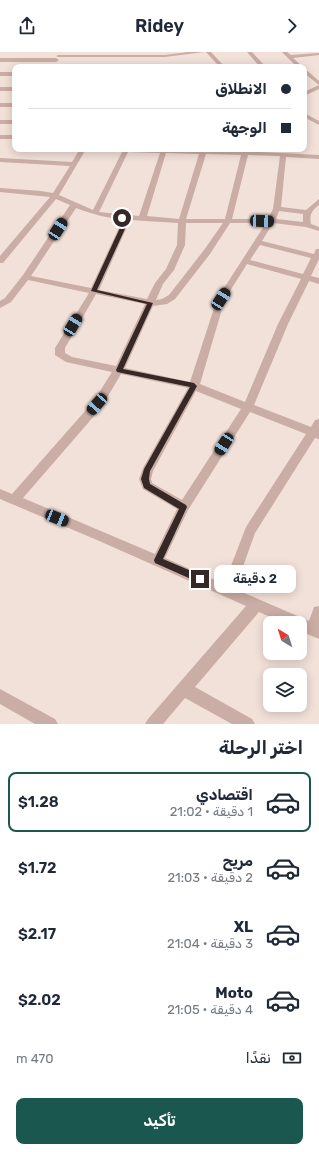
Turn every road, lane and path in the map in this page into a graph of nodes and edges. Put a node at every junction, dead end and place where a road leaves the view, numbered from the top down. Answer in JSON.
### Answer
{"nodes":[{"id":1,"x":202,"y":52,"type":"edge"},
{"id":2,"x":208,"y":52,"type":"edge"},
{"id":3,"x":248,"y":52,"type":"edge"},
{"id":4,"x":284,"y":52,"type":"edge"},
{"id":5,"x":165,"y":54,"type":"edge"},
{"id":6,"x":319,"y":54,"type":"edge"},
{"id":7,"x":58,"y":56,"type":"edge"},
{"id":8,"x":290,"y":57,"type":"junction"},
{"id":9,"x":0,"y":60,"type":"edge"},
{"id":10,"x":164,"y":64,"type":"edge"},
{"id":11,"x":220,"y":64,"type":"edge"},
{"id":12,"x":261,"y":64,"type":"edge"},
{"id":13,"x":297,"y":64,"type":"edge"},
{"id":14,"x":307,"y":73,"type":"edge"},
{"id":15,"x":0,"y":74,"type":"edge"},
{"id":16,"x":12,"y":74,"type":"edge"},
{"id":17,"x":319,"y":86,"type":"edge"},
{"id":18,"x":0,"y":89,"type":"edge"},
{"id":19,"x":12,"y":89,"type":"edge"},
{"id":20,"x":307,"y":89,"type":"edge"},
{"id":21,"x":312,"y":90,"type":"junction"},
{"id":22,"x":307,"y":92,"type":"edge"},
{"id":23,"x":319,"y":94,"type":"edge"},
{"id":24,"x":0,"y":105,"type":"edge"},
{"id":25,"x":12,"y":105,"type":"edge"},
{"id":26,"x":307,"y":117,"type":"edge"},
{"id":27,"x":0,"y":122,"type":"edge"},
{"id":28,"x":12,"y":122,"type":"edge"},
{"id":29,"x":319,"y":123,"type":"edge"},
{"id":30,"x":0,"y":137,"type":"edge"},
{"id":31,"x":12,"y":137,"type":"edge"},
{"id":32,"x":81,"y":152,"type":"edge"},
{"id":33,"x":125,"y":152,"type":"edge"},
{"id":34,"x":163,"y":152,"type":"edge"},
{"id":35,"x":203,"y":152,"type":"joint"},
{"id":36,"x":245,"y":153,"type":"junction"},
{"id":37,"x":283,"y":154,"type":"junction"},
{"id":38,"x":319,"y":157,"type":"edge"},
{"id":39,"x":0,"y":160,"type":"edge"},
{"id":40,"x":74,"y":164,"type":"junction"},
{"id":41,"x":0,"y":190,"type":"edge"},
{"id":42,"x":55,"y":196,"type":"junction"},
{"id":43,"x":319,"y":201,"type":"edge"},
{"id":44,"x":74,"y":205,"type":"junction"},
{"id":45,"x":277,"y":209,"type":"junction"},
{"id":46,"x":306,"y":212,"type":"junction"},
{"id":47,"x":95,"y":213,"type":"junction"},
{"id":48,"x":127,"y":218,"type":"junction"},
{"id":49,"x":142,"y":219,"type":"junction"},
{"id":50,"x":182,"y":221,"type":"junction"},
{"id":51,"x":228,"y":221,"type":"junction"},
{"id":52,"x":271,"y":221,"type":"junction"},
{"id":53,"x":307,"y":225,"type":"junction"},
{"id":54,"x":319,"y":229,"type":"edge"},
{"id":55,"x":258,"y":242,"type":"junction"},
{"id":56,"x":318,"y":254,"type":"edge"},
{"id":57,"x":0,"y":261,"type":"edge"},
{"id":58,"x":245,"y":261,"type":"junction"},
{"id":59,"x":26,"y":277,"type":"junction"},
{"id":60,"x":305,"y":277,"type":"junction"},
{"id":61,"x":319,"y":281,"type":"edge"},
{"id":62,"x":94,"y":291,"type":"junction"},
{"id":63,"x":151,"y":303,"type":"junction"},
{"id":64,"x":0,"y":304,"type":"edge"},
{"id":65,"x":119,"y":370,"type":"junction"},
{"id":66,"x":194,"y":386,"type":"junction"},
{"id":67,"x":248,"y":406,"type":"junction"},
{"id":68,"x":317,"y":430,"type":"edge"},
{"id":69,"x":0,"y":494,"type":"edge"},
{"id":70,"x":14,"y":500,"type":"junction"},
{"id":71,"x":184,"y":507,"type":"junction"},
{"id":72,"x":158,"y":560,"type":"junction"},
{"id":73,"x":228,"y":591,"type":"junction"},
{"id":74,"x":257,"y":604,"type":"junction"},
{"id":75,"x":319,"y":612,"type":"edge"},
{"id":76,"x":284,"y":616,"type":"edge"},
{"id":77,"x":316,"y":631,"type":"edge"},
{"id":78,"x":184,"y":689,"type":"junction"},
{"id":79,"x":0,"y":696,"type":"edge"},
{"id":80,"x":50,"y":724,"type":"edge"},
{"id":81,"x":153,"y":724,"type":"edge"},
{"id":82,"x":247,"y":724,"type":"edge"}],
"edges":[{"from":1,"to":5,"type":"street"},
{"from":2,"to":11,"type":"street"},
{"from":3,"to":12,"type":"street"},
{"from":4,"to":8,"type":"street"},
{"from":5,"to":7,"type":"street"},
{"from":5,"to":10,"type":"street"},
{"from":6,"to":8,"type":"street"},
{"from":7,"to":9,"type":"street"},
{"from":8,"to":13,"type":"street"},
{"from":14,"to":17,"type":"street"},
{"from":15,"to":16,"type":"street"},
{"from":17,"to":21,"type":"street"},
{"from":18,"to":19,"type":"street"},
{"from":20,"to":21,"type":"street"},
{"from":21,"to":22,"type":"street"},
{"from":21,"to":23,"type":"street"},
{"from":24,"to":25,"type":"street"},
{"from":26,"to":29,"type":"street"},
{"from":27,"to":28,"type":"street"},
{"from":30,"to":31,"type":"street"},
{"from":32,"to":40,"type":"street"},
{"from":33,"to":47,"type":"street"},
{"from":34,"to":49,"type":"street"},
{"from":35,"to":36,"type":"street"},
{"from":35,"to":50,"type":"street"},
{"from":36,"to":37,"type":"street"},
{"from":36,"to":51,"type":"street"},
{"from":37,"to":38,"type":"street"},
{"from":37,"to":45,"type":"street"},
{"from":39,"to":40,"type":"street"},
{"from":40,"to":42,"type":"street"},
{"from":41,"to":42,"type":"street"},
{"from":42,"to":44,"type":"street"},
{"from":42,"to":57,"type":"street"},
{"from":43,"to":46,"type":"street"},
{"from":44,"to":47,"type":"street"},
{"from":44,"to":59,"type":"street"},
{"from":45,"to":46,"type":"street"},
{"from":45,"to":52,"type":"street"},
{"from":46,"to":53,"type":"street"},
{"from":47,"to":48,"type":"street"},
{"from":48,"to":49,"type":"street"},
{"from":48,"to":62,"type":"street"},
{"from":49,"to":50,"type":"street"},
{"from":50,"to":51,"type":"street"},
{"from":50,"to":63,"type":"street"},
{"from":51,"to":52,"type":"street"},
{"from":51,"to":63,"type":"street"},
{"from":52,"to":53,"type":"street"},
{"from":52,"to":55,"type":"street"},
{"from":53,"to":54,"type":"street"},
{"from":55,"to":56,"type":"street"},
{"from":55,"to":58,"type":"street"},
{"from":56,"to":60,"type":"street"},
{"from":58,"to":60,"type":"street"},
{"from":58,"to":66,"type":"street"},
{"from":59,"to":62,"type":"street"},
{"from":59,"to":64,"type":"street"},
{"from":60,"to":61,"type":"street"},
{"from":60,"to":67,"type":"street"},
{"from":62,"to":63,"type":"street"},
{"from":62,"to":65,"type":"street"},
{"from":63,"to":65,"type":"street"},
{"from":65,"to":66,"type":"street"},
{"from":65,"to":70,"type":"street"},
{"from":66,"to":67,"type":"street"},
{"from":66,"to":71,"type":"street"},
{"from":67,"to":68,"type":"street"},
{"from":67,"to":71,"type":"street"},
{"from":68,"to":73,"type":"street"},
{"from":69,"to":70,"type":"street"},
{"from":70,"to":72,"type":"street"},
{"from":71,"to":72,"type":"street"},
{"from":72,"to":73,"type":"street"},
{"from":73,"to":74,"type":"street"},
{"from":74,"to":76,"type":"street"},
{"from":74,"to":78,"type":"street"},
{"from":75,"to":77,"type":"street"},
{"from":78,"to":81,"type":"street"},
{"from":78,"to":82,"type":"street"},
{"from":79,"to":80,"type":"street"}]}
